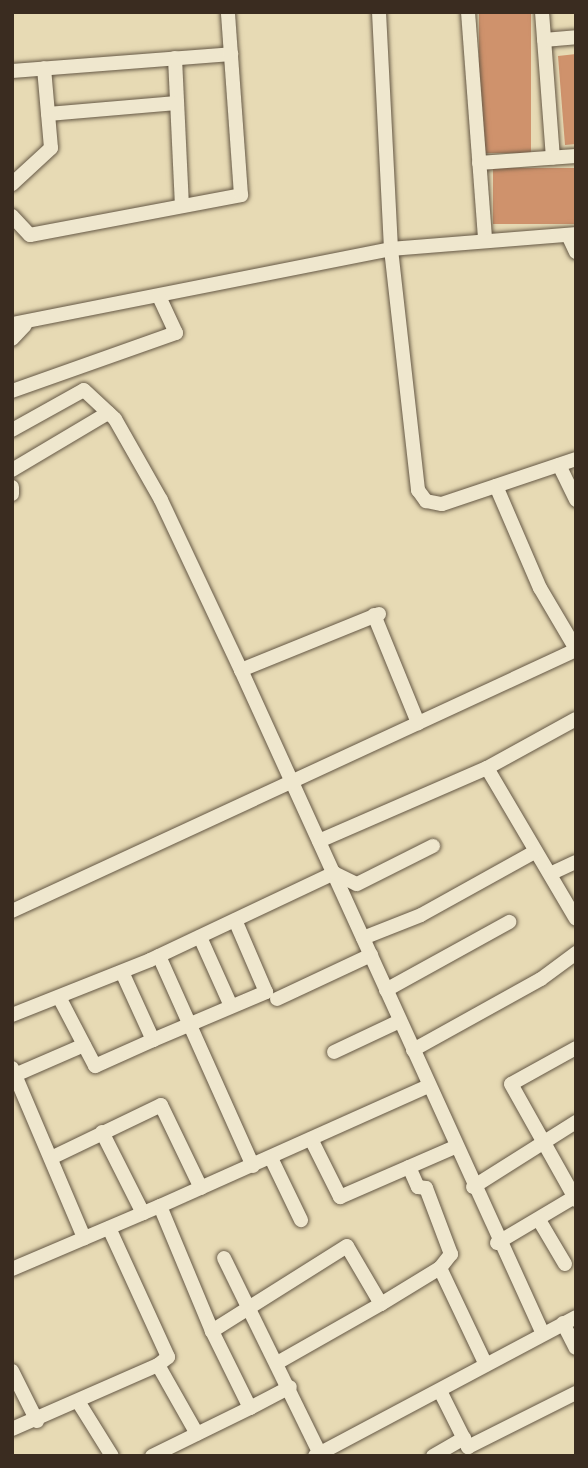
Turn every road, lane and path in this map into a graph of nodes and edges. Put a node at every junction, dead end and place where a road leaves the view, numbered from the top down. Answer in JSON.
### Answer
{"nodes":[{"id":1,"x":228,"y":12,"type":"edge"},
{"id":2,"x":379,"y":12,"type":"edge"},
{"id":3,"x":468,"y":12,"type":"edge"},
{"id":4,"x":542,"y":12,"type":"edge"},
{"id":5,"x":576,"y":37,"type":"edge"},
{"id":6,"x":544,"y":40,"type":"junction"},
{"id":7,"x":231,"y":54,"type":"junction"},
{"id":8,"x":175,"y":58,"type":"junction"},
{"id":9,"x":44,"y":68,"type":"junction"},
{"id":10,"x":12,"y":71,"type":"edge"},
{"id":11,"x":177,"y":103,"type":"junction"},
{"id":12,"x":48,"y":114,"type":"junction"},
{"id":13,"x":576,"y":156,"type":"edge"},
{"id":14,"x":553,"y":158,"type":"junction"},
{"id":15,"x":479,"y":163,"type":"junction"},
{"id":16,"x":12,"y":184,"type":"edge"},
{"id":17,"x":182,"y":206,"type":"junction"},
{"id":18,"x":12,"y":216,"type":"edge"},
{"id":19,"x":572,"y":235,"type":"edge"},
{"id":20,"x":485,"y":240,"type":"junction"},
{"id":21,"x":391,"y":249,"type":"junction"},
{"id":22,"x":576,"y":252,"type":"edge"},
{"id":23,"x":159,"y":297,"type":"junction"},
{"id":24,"x":19,"y":325,"type":"edge"},
{"id":25,"x":12,"y":339,"type":"edge"},
{"id":26,"x":12,"y":391,"type":"edge"},
{"id":27,"x":107,"y":413,"type":"junction"},
{"id":28,"x":12,"y":429,"type":"edge"},
{"id":29,"x":576,"y":459,"type":"edge"},
{"id":30,"x":559,"y":465,"type":"junction"},
{"id":31,"x":12,"y":470,"type":"edge"},
{"id":32,"x":12,"y":486,"type":"edge"},
{"id":33,"x":496,"y":486,"type":"junction"},
{"id":34,"x":12,"y":494,"type":"edge"},
{"id":35,"x":576,"y":500,"type":"edge"},
{"id":36,"x":576,"y":649,"type":"edge"},
{"id":37,"x":241,"y":670,"type":"junction"},
{"id":38,"x":576,"y":719,"type":"edge"},
{"id":39,"x":418,"y":723,"type":"junction"},
{"id":40,"x":487,"y":768,"type":"junction"},
{"id":41,"x":292,"y":780,"type":"junction"},
{"id":42,"x":319,"y":841,"type":"junction"},
{"id":43,"x":433,"y":846,"type":"dead end"},
{"id":44,"x":534,"y":853,"type":"junction"},
{"id":45,"x":576,"y":863,"type":"edge"},
{"id":46,"x":334,"y":873,"type":"junction"},
{"id":47,"x":552,"y":873,"type":"junction"},
{"id":48,"x":12,"y":911,"type":"edge"},
{"id":49,"x":576,"y":919,"type":"edge"},
{"id":50,"x":236,"y":920,"type":"junction"},
{"id":51,"x":509,"y":922,"type":"dead end"},
{"id":52,"x":200,"y":937,"type":"junction"},
{"id":53,"x":363,"y":938,"type":"junction"},
{"id":54,"x":576,"y":953,"type":"edge"},
{"id":55,"x":159,"y":956,"type":"junction"},
{"id":56,"x":371,"y":956,"type":"junction"},
{"id":57,"x":122,"y":972,"type":"junction"},
{"id":58,"x":386,"y":990,"type":"junction"},
{"id":59,"x":59,"y":997,"type":"junction"},
{"id":60,"x":277,"y":999,"type":"dead end"},
{"id":61,"x":231,"y":1006,"type":"junction"},
{"id":62,"x":12,"y":1015,"type":"edge"},
{"id":63,"x":400,"y":1021,"type":"junction"},
{"id":64,"x":190,"y":1022,"type":"junction"},
{"id":65,"x":153,"y":1040,"type":"junction"},
{"id":66,"x":84,"y":1045,"type":"junction"},
{"id":67,"x":576,"y":1048,"type":"edge"},
{"id":68,"x":413,"y":1050,"type":"junction"},
{"id":69,"x":334,"y":1052,"type":"dead end"},
{"id":70,"x":14,"y":1072,"type":"edge"},
{"id":71,"x":428,"y":1086,"type":"junction"},
{"id":72,"x":576,"y":1122,"type":"edge"},
{"id":73,"x":102,"y":1132,"type":"junction"},
{"id":74,"x":311,"y":1139,"type":"junction"},
{"id":75,"x":544,"y":1139,"type":"junction"},
{"id":76,"x":455,"y":1147,"type":"junction"},
{"id":77,"x":51,"y":1158,"type":"junction"},
{"id":78,"x":271,"y":1158,"type":"junction"},
{"id":79,"x":253,"y":1166,"type":"junction"},
{"id":80,"x":409,"y":1167,"type":"junction"},
{"id":81,"x":473,"y":1187,"type":"junction"},
{"id":82,"x":201,"y":1188,"type":"junction"},
{"id":83,"x":575,"y":1198,"type":"edge"},
{"id":84,"x":160,"y":1206,"type":"junction"},
{"id":85,"x":143,"y":1213,"type":"junction"},
{"id":86,"x":301,"y":1220,"type":"dead end"},
{"id":87,"x":539,"y":1220,"type":"junction"},
{"id":88,"x":109,"y":1228,"type":"junction"},
{"id":89,"x":84,"y":1238,"type":"junction"},
{"id":90,"x":497,"y":1243,"type":"junction"},
{"id":91,"x":223,"y":1258,"type":"dead end"},
{"id":92,"x":565,"y":1264,"type":"dead end"},
{"id":93,"x":440,"y":1268,"type":"junction"},
{"id":94,"x":12,"y":1269,"type":"edge"},
{"id":95,"x":381,"y":1304,"type":"junction"},
{"id":96,"x":250,"y":1312,"type":"junction"},
{"id":97,"x":570,"y":1320,"type":"edge"},
{"id":98,"x":212,"y":1331,"type":"junction"},
{"id":99,"x":543,"y":1334,"type":"junction"},
{"id":100,"x":576,"y":1348,"type":"edge"},
{"id":101,"x":277,"y":1363,"type":"junction"},
{"id":102,"x":158,"y":1365,"type":"junction"},
{"id":103,"x":486,"y":1365,"type":"junction"},
{"id":104,"x":12,"y":1371,"type":"edge"},
{"id":105,"x":290,"y":1387,"type":"junction"},
{"id":106,"x":440,"y":1391,"type":"junction"},
{"id":107,"x":576,"y":1393,"type":"edge"},
{"id":108,"x":79,"y":1403,"type":"junction"},
{"id":109,"x":250,"y":1408,"type":"junction"},
{"id":110,"x":37,"y":1421,"type":"junction"},
{"id":111,"x":12,"y":1429,"type":"edge"},
{"id":112,"x":197,"y":1434,"type":"junction"},
{"id":113,"x":464,"y":1438,"type":"junction"},
{"id":114,"x":319,"y":1455,"type":"edge"},
{"id":115,"x":112,"y":1456,"type":"edge"},
{"id":116,"x":152,"y":1456,"type":"edge"},
{"id":117,"x":433,"y":1456,"type":"edge"}],
"edges":[{"from":1,"to":7,"type":"street"},
{"from":2,"to":21,"type":"street"},
{"from":3,"to":15,"type":"street"},
{"from":4,"to":6,"type":"street"},
{"from":5,"to":6,"type":"street"},
{"from":6,"to":14,"type":"street"},
{"from":7,"to":8,"type":"street"},
{"from":7,"to":17,"type":"street"},
{"from":8,"to":9,"type":"street"},
{"from":8,"to":11,"type":"street"},
{"from":9,"to":10,"type":"street"},
{"from":9,"to":12,"type":"street"},
{"from":11,"to":12,"type":"street"},
{"from":11,"to":17,"type":"street"},
{"from":12,"to":16,"type":"street"},
{"from":13,"to":14,"type":"street"},
{"from":14,"to":15,"type":"street"},
{"from":15,"to":20,"type":"street"},
{"from":17,"to":18,"type":"street"},
{"from":19,"to":20,"type":"street"},
{"from":19,"to":22,"type":"street"},
{"from":20,"to":21,"type":"street"},
{"from":21,"to":23,"type":"street"},
{"from":21,"to":33,"type":"street"},
{"from":23,"to":24,"type":"street"},
{"from":23,"to":26,"type":"street"},
{"from":24,"to":25,"type":"street"},
{"from":27,"to":28,"type":"street"},
{"from":27,"to":31,"type":"street"},
{"from":27,"to":37,"type":"street"},
{"from":29,"to":30,"type":"street"},
{"from":30,"to":33,"type":"street"},
{"from":30,"to":35,"type":"street"},
{"from":32,"to":34,"type":"street"},
{"from":33,"to":36,"type":"street"},
{"from":36,"to":39,"type":"street"},
{"from":37,"to":39,"type":"street"},
{"from":37,"to":41,"type":"street"},
{"from":38,"to":40,"type":"street"},
{"from":39,"to":41,"type":"street"},
{"from":40,"to":42,"type":"street"},
{"from":40,"to":44,"type":"street"},
{"from":41,"to":42,"type":"street"},
{"from":41,"to":48,"type":"street"},
{"from":42,"to":46,"type":"street"},
{"from":43,"to":46,"type":"street"},
{"from":44,"to":47,"type":"street"},
{"from":44,"to":53,"type":"street"},
{"from":45,"to":47,"type":"street"},
{"from":46,"to":50,"type":"street"},
{"from":46,"to":53,"type":"street"},
{"from":47,"to":49,"type":"street"},
{"from":50,"to":52,"type":"street"},
{"from":50,"to":61,"type":"street"},
{"from":51,"to":58,"type":"street"},
{"from":52,"to":55,"type":"street"},
{"from":52,"to":61,"type":"street"},
{"from":53,"to":56,"type":"street"},
{"from":54,"to":68,"type":"street"},
{"from":55,"to":57,"type":"street"},
{"from":55,"to":64,"type":"street"},
{"from":56,"to":58,"type":"street"},
{"from":56,"to":60,"type":"street"},
{"from":57,"to":59,"type":"street"},
{"from":57,"to":65,"type":"street"},
{"from":58,"to":63,"type":"street"},
{"from":59,"to":62,"type":"street"},
{"from":59,"to":66,"type":"street"},
{"from":61,"to":64,"type":"street"},
{"from":63,"to":68,"type":"street"},
{"from":63,"to":69,"type":"street"},
{"from":64,"to":65,"type":"street"},
{"from":64,"to":79,"type":"street"},
{"from":65,"to":66,"type":"street"},
{"from":66,"to":70,"type":"street"},
{"from":67,"to":75,"type":"street"},
{"from":68,"to":71,"type":"street"},
{"from":70,"to":77,"type":"street"},
{"from":71,"to":74,"type":"street"},
{"from":71,"to":76,"type":"street"},
{"from":72,"to":75,"type":"street"},
{"from":73,"to":77,"type":"street"},
{"from":73,"to":82,"type":"street"},
{"from":73,"to":85,"type":"street"},
{"from":74,"to":78,"type":"street"},
{"from":74,"to":80,"type":"street"},
{"from":75,"to":81,"type":"street"},
{"from":75,"to":83,"type":"street"},
{"from":76,"to":80,"type":"street"},
{"from":76,"to":81,"type":"street"},
{"from":77,"to":89,"type":"street"},
{"from":78,"to":79,"type":"street"},
{"from":78,"to":86,"type":"street"},
{"from":79,"to":82,"type":"street"},
{"from":80,"to":93,"type":"street"},
{"from":81,"to":90,"type":"street"},
{"from":82,"to":84,"type":"street"},
{"from":83,"to":87,"type":"street"},
{"from":84,"to":85,"type":"street"},
{"from":84,"to":98,"type":"street"},
{"from":85,"to":88,"type":"street"},
{"from":87,"to":90,"type":"street"},
{"from":87,"to":92,"type":"street"},
{"from":88,"to":89,"type":"street"},
{"from":88,"to":102,"type":"street"},
{"from":89,"to":94,"type":"street"},
{"from":90,"to":99,"type":"street"},
{"from":91,"to":96,"type":"street"},
{"from":93,"to":95,"type":"street"},
{"from":93,"to":103,"type":"street"},
{"from":95,"to":96,"type":"street"},
{"from":95,"to":101,"type":"street"},
{"from":96,"to":98,"type":"street"},
{"from":96,"to":101,"type":"street"},
{"from":97,"to":99,"type":"street"},
{"from":97,"to":100,"type":"street"},
{"from":98,"to":109,"type":"street"},
{"from":99,"to":103,"type":"street"},
{"from":101,"to":105,"type":"street"},
{"from":102,"to":108,"type":"street"},
{"from":102,"to":112,"type":"street"},
{"from":103,"to":106,"type":"street"},
{"from":104,"to":110,"type":"street"},
{"from":105,"to":109,"type":"street"},
{"from":105,"to":114,"type":"street"},
{"from":106,"to":113,"type":"street"},
{"from":106,"to":114,"type":"street"},
{"from":107,"to":113,"type":"street"},
{"from":108,"to":110,"type":"street"},
{"from":108,"to":115,"type":"street"},
{"from":109,"to":112,"type":"street"},
{"from":110,"to":111,"type":"street"},
{"from":112,"to":116,"type":"street"},
{"from":113,"to":117,"type":"street"}]}
